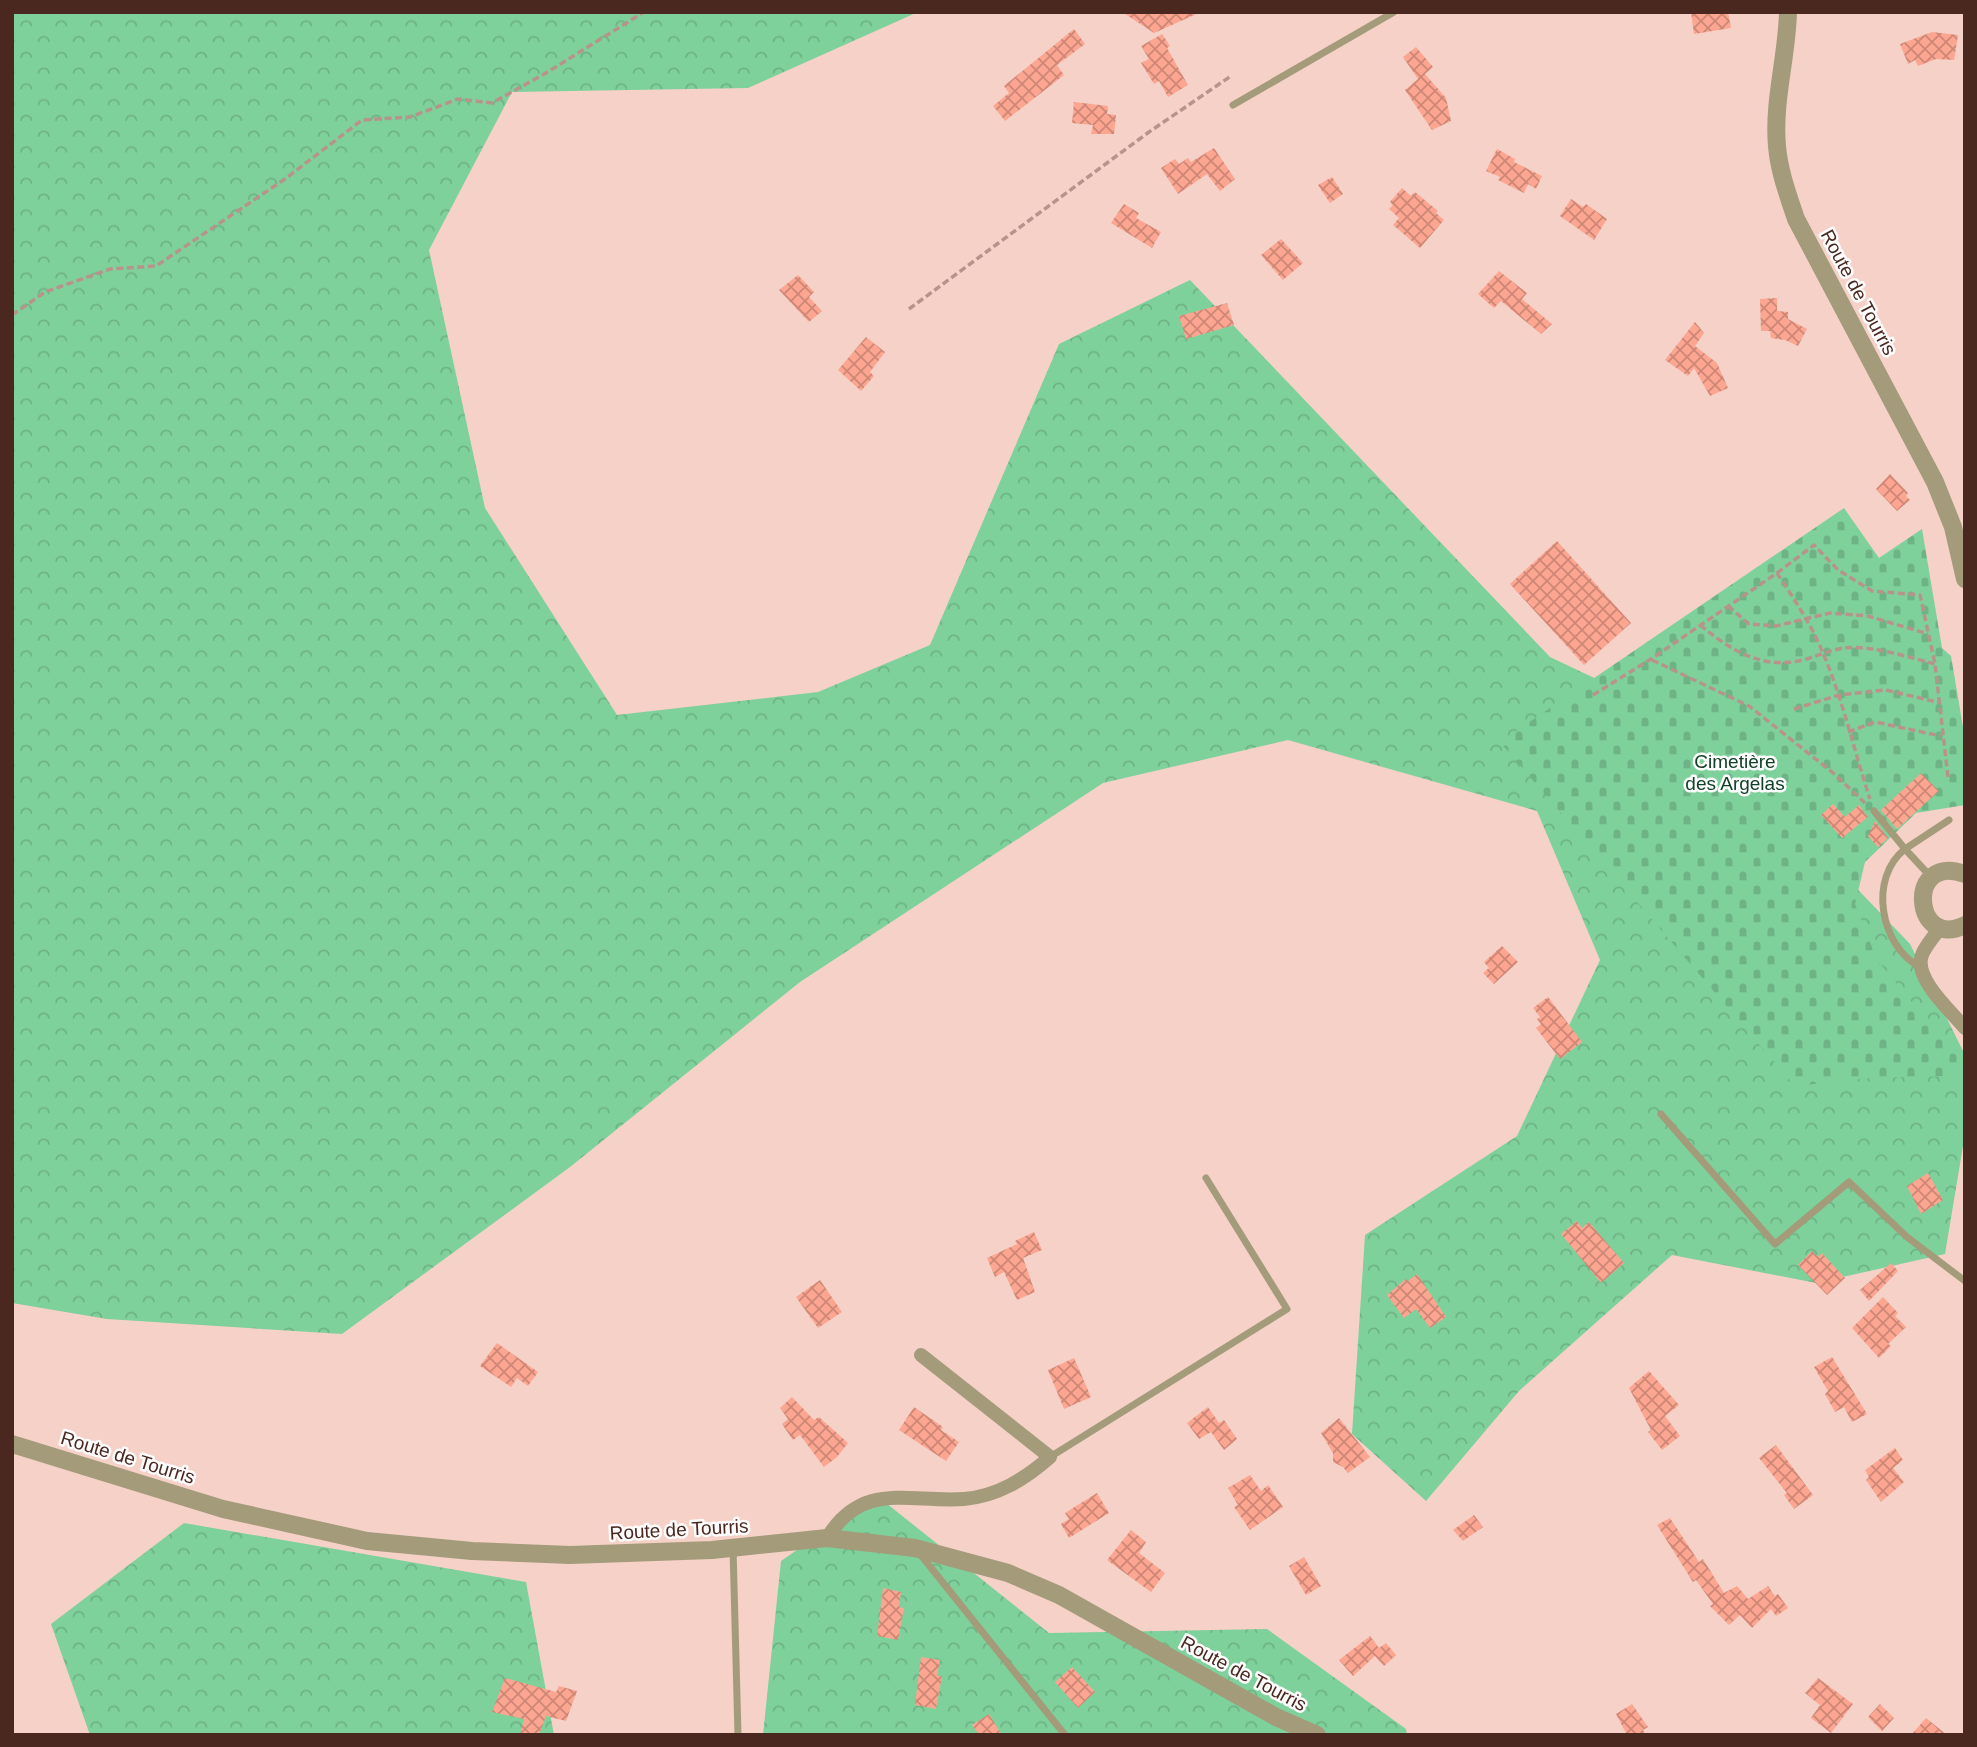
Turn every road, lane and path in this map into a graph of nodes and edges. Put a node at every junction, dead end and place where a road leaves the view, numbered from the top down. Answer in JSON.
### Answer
{"nodes":[{"id":1,"x":644,"y":12,"type":"edge"},
{"id":2,"x":802,"y":12,"type":"edge"},
{"id":3,"x":1011,"y":12,"type":"edge"},
{"id":4,"x":1394,"y":12,"type":"edge"},
{"id":5,"x":1788,"y":12,"type":"edge"},
{"id":6,"x":1231,"y":76,"type":"dead end"},
{"id":7,"x":1233,"y":105,"type":"dead end"},
{"id":8,"x":909,"y":309,"type":"dead end"},
{"id":9,"x":12,"y":315,"type":"edge"},
{"id":10,"x":1777,"y":573,"type":"junction"},
{"id":11,"x":1965,"y":579,"type":"edge"},
{"id":12,"x":1728,"y":606,"type":"junction"},
{"id":13,"x":1807,"y":619,"type":"junction"},
{"id":14,"x":1700,"y":625,"type":"junction"},
{"id":15,"x":1928,"y":635,"type":"junction"},
{"id":16,"x":1823,"y":653,"type":"junction"},
{"id":17,"x":1651,"y":659,"type":"junction"},
{"id":18,"x":1935,"y":664,"type":"junction"},
{"id":19,"x":1593,"y":695,"type":"dead end"},
{"id":20,"x":1839,"y":695,"type":"junction"},
{"id":21,"x":1941,"y":702,"type":"junction"},
{"id":22,"x":1794,"y":709,"type":"dead end"},
{"id":23,"x":1848,"y":732,"type":"junction"},
{"id":24,"x":1942,"y":736,"type":"junction"},
{"id":25,"x":1948,"y":777,"type":"dead end"},
{"id":26,"x":1874,"y":811,"type":"junction"},
{"id":27,"x":1949,"y":820,"type":"dead end"},
{"id":28,"x":1905,"y":849,"type":"junction"},
{"id":29,"x":1962,"y":870,"type":"edge"},
{"id":30,"x":1931,"y":878,"type":"junction"},
{"id":31,"x":1940,"y":927,"type":"junction"},
{"id":32,"x":1963,"y":928,"type":"edge"},
{"id":33,"x":1921,"y":968,"type":"junction"},
{"id":34,"x":1965,"y":1028,"type":"edge"},
{"id":35,"x":1661,"y":1114,"type":"dead end"},
{"id":36,"x":1206,"y":1178,"type":"dead end"},
{"id":37,"x":1965,"y":1281,"type":"edge"},
{"id":38,"x":921,"y":1354,"type":"dead end"},
{"id":39,"x":12,"y":1444,"type":"edge"},
{"id":40,"x":1050,"y":1457,"type":"junction"},
{"id":41,"x":827,"y":1538,"type":"junction"},
{"id":42,"x":733,"y":1548,"type":"junction"},
{"id":43,"x":915,"y":1548,"type":"junction"},
{"id":44,"x":738,"y":1735,"type":"edge"},
{"id":45,"x":1065,"y":1735,"type":"edge"},
{"id":46,"x":1317,"y":1735,"type":"edge"}],
"edges":[{"from":1,"to":9,"type":"path"},
{"from":2,"to":3,"type":"path"},
{"from":4,"to":7,"type":"lane"},
{"from":5,"to":11,"type":"street","name":"Route de Tourris"},
{"from":6,"to":8,"type":"path"},
{"from":10,"to":12,"type":"path"},
{"from":10,"to":13,"type":"path"},
{"from":10,"to":15,"type":"path"},
{"from":12,"to":13,"type":"path"},
{"from":12,"to":14,"type":"path"},
{"from":13,"to":15,"type":"path"},
{"from":13,"to":16,"type":"path"},
{"from":14,"to":16,"type":"path"},
{"from":14,"to":17,"type":"path"},
{"from":15,"to":18,"type":"path"},
{"from":16,"to":18,"type":"path"},
{"from":16,"to":20,"type":"path"},
{"from":17,"to":19,"type":"path"},
{"from":17,"to":26,"type":"path"},
{"from":18,"to":21,"type":"path"},
{"from":20,"to":21,"type":"path"},
{"from":20,"to":22,"type":"path"},
{"from":20,"to":23,"type":"path"},
{"from":21,"to":24,"type":"path"},
{"from":23,"to":24,"type":"path"},
{"from":23,"to":26,"type":"path"},
{"from":24,"to":25,"type":"path"},
{"from":26,"to":28,"type":"lane"},
{"from":27,"to":28,"type":"lane"},
{"from":28,"to":30,"type":"lane"},
{"from":28,"to":33,"type":"lane"},
{"from":29,"to":30,"type":"street"},
{"from":30,"to":31,"type":"street"},
{"from":31,"to":32,"type":"street"},
{"from":31,"to":33,"type":"street"},
{"from":33,"to":34,"type":"street"},
{"from":35,"to":37,"type":"lane"},
{"from":36,"to":40,"type":"lane"},
{"from":38,"to":40,"type":"street"},
{"from":39,"to":42,"type":"street","name":"Route de Tourris"},
{"from":40,"to":41,"type":"street"},
{"from":41,"to":42,"type":"street","name":"Route de Tourris"},
{"from":41,"to":43,"type":"street","name":"Route de Tourris"},
{"from":42,"to":44,"type":"lane"},
{"from":43,"to":45,"type":"lane"},
{"from":43,"to":46,"type":"street","name":"Route de Tourris"}]}
